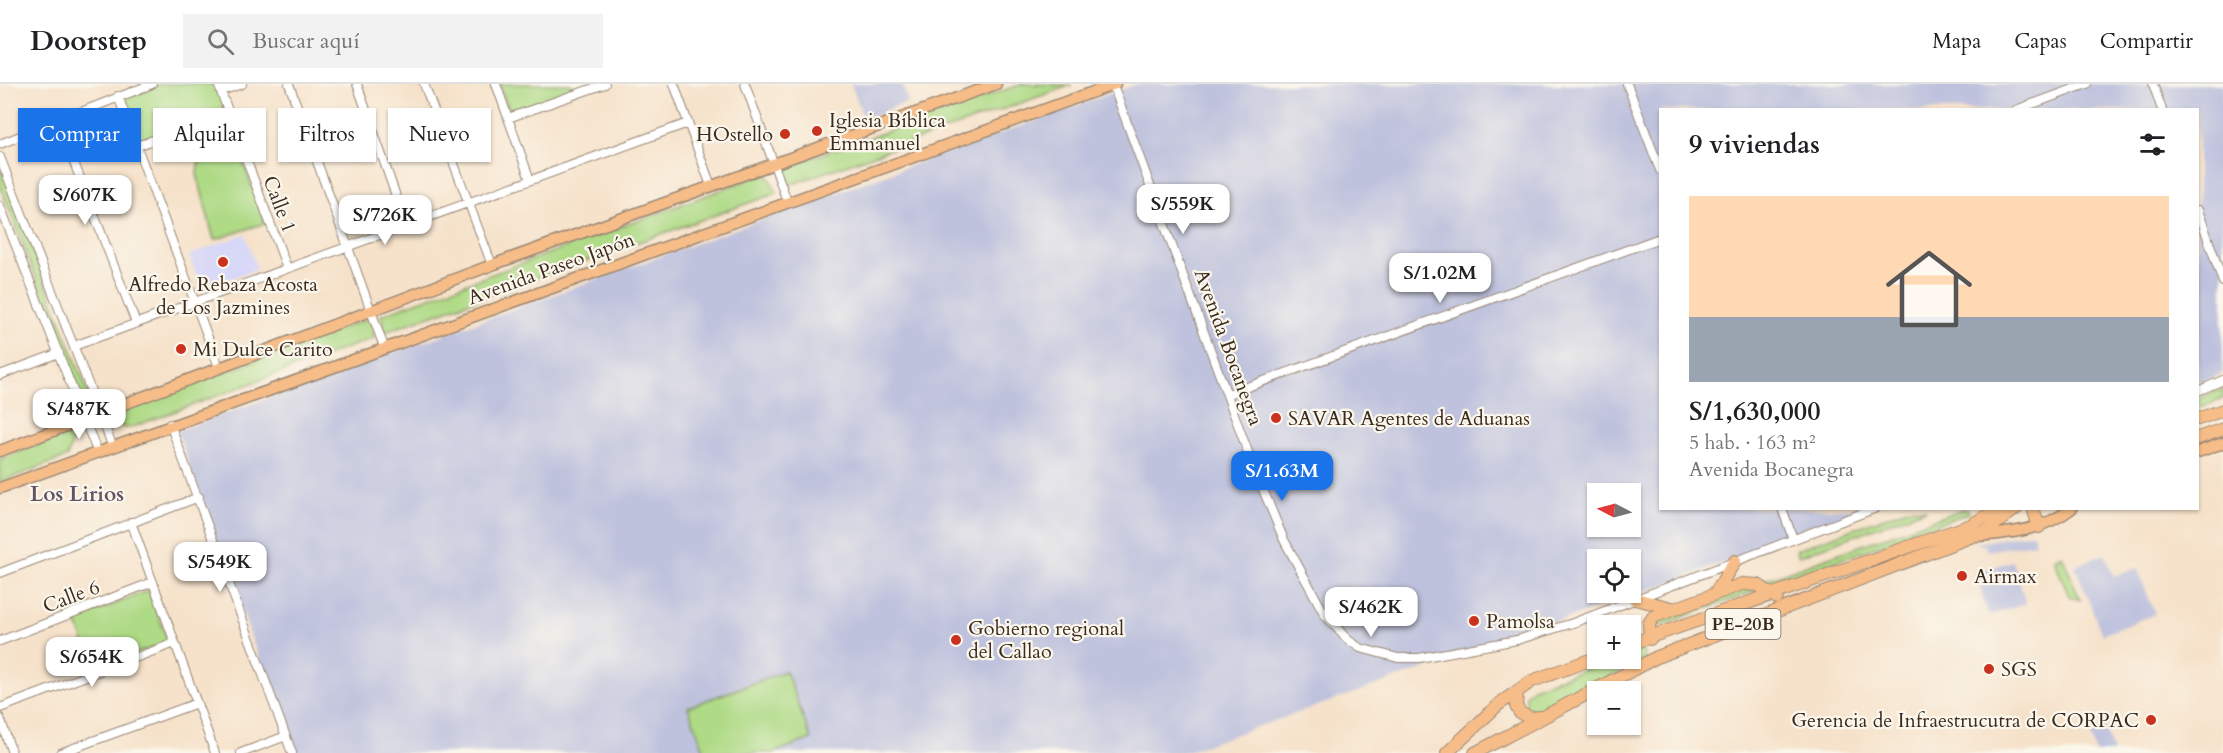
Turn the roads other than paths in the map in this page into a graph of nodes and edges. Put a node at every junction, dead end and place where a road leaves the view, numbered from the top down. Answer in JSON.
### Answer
{"nodes":[{"id":1,"x":152,"y":84,"type":"edge"},
{"id":2,"x":242,"y":84,"type":"edge"},
{"id":3,"x":289,"y":84,"type":"edge"},
{"id":4,"x":357,"y":84,"type":"edge"},
{"id":5,"x":424,"y":84,"type":"edge"},
{"id":6,"x":496,"y":84,"type":"edge"},
{"id":7,"x":605,"y":84,"type":"edge"},
{"id":8,"x":674,"y":84,"type":"edge"},
{"id":9,"x":745,"y":84,"type":"edge"},
{"id":10,"x":996,"y":84,"type":"edge"},
{"id":11,"x":1114,"y":84,"type":"edge"},
{"id":12,"x":1627,"y":84,"type":"edge"},
{"id":13,"x":2087,"y":84,"type":"edge"},
{"id":14,"x":2153,"y":84,"type":"edge"},
{"id":15,"x":220,"y":88,"type":"edge"},
{"id":16,"x":1088,"y":89,"type":"edge"},
{"id":17,"x":118,"y":96,"type":"junction"},
{"id":18,"x":89,"y":108,"type":"edge"},
{"id":19,"x":123,"y":108,"type":"edge"},
{"id":20,"x":227,"y":108,"type":"edge"},
{"id":21,"x":2021,"y":108,"type":"edge"},
{"id":22,"x":2161,"y":108,"type":"edge"},
{"id":23,"x":508,"y":118,"type":"junction"},
{"id":24,"x":688,"y":123,"type":"junction"},
{"id":25,"x":18,"y":137,"type":"edge"},
{"id":26,"x":0,"y":144,"type":"edge"},
{"id":27,"x":0,"y":157,"type":"edge"},
{"id":28,"x":141,"y":157,"type":"edge"},
{"id":29,"x":74,"y":162,"type":"edge"},
{"id":30,"x":247,"y":162,"type":"edge"},
{"id":31,"x":774,"y":164,"type":"junction"},
{"id":32,"x":1659,"y":167,"type":"edge"},
{"id":33,"x":530,"y":180,"type":"junction"},
{"id":34,"x":711,"y":186,"type":"junction"},
{"id":35,"x":788,"y":201,"type":"junction"},
{"id":36,"x":466,"y":203,"type":"junction"},
{"id":37,"x":1,"y":210,"type":"edge"},
{"id":38,"x":2199,"y":213,"type":"edge"},
{"id":39,"x":406,"y":225,"type":"junction"},
{"id":40,"x":1659,"y":238,"type":"edge"},
{"id":41,"x":347,"y":246,"type":"junction"},
{"id":42,"x":492,"y":265,"type":"junction"},
{"id":43,"x":287,"y":268,"type":"junction"},
{"id":44,"x":2223,"y":282,"type":"edge"},
{"id":45,"x":195,"y":301,"type":"junction"},
{"id":46,"x":371,"y":310,"type":"junction"},
{"id":47,"x":136,"y":322,"type":"junction"},
{"id":48,"x":74,"y":346,"type":"junction"},
{"id":49,"x":384,"y":347,"type":"junction"},
{"id":50,"x":58,"y":353,"type":"junction"},
{"id":51,"x":219,"y":367,"type":"junction"},
{"id":52,"x":0,"y":375,"type":"edge"},
{"id":53,"x":2223,"y":380,"type":"edge"},
{"id":54,"x":2199,"y":391,"type":"edge"},
{"id":55,"x":1228,"y":394,"type":"junction"},
{"id":56,"x":2223,"y":410,"type":"edge"},
{"id":57,"x":100,"y":413,"type":"junction"},
{"id":58,"x":85,"y":419,"type":"junction"},
{"id":59,"x":2199,"y":419,"type":"edge"},
{"id":60,"x":170,"y":424,"type":"junction"},
{"id":61,"x":2223,"y":429,"type":"edge"},
{"id":62,"x":2199,"y":438,"type":"edge"},
{"id":63,"x":2223,"y":443,"type":"edge"},
{"id":64,"x":112,"y":445,"type":"junction"},
{"id":65,"x":0,"y":451,"type":"edge"},
{"id":66,"x":98,"y":451,"type":"junction"},
{"id":67,"x":2199,"y":452,"type":"edge"},
{"id":68,"x":0,"y":488,"type":"edge"},
{"id":69,"x":199,"y":497,"type":"junction"},
{"id":70,"x":1783,"y":510,"type":"edge"},
{"id":71,"x":1871,"y":510,"type":"edge"},
{"id":72,"x":1998,"y":510,"type":"edge"},
{"id":73,"x":2014,"y":510,"type":"edge"},
{"id":74,"x":2034,"y":510,"type":"edge"},
{"id":75,"x":2069,"y":510,"type":"edge"},
{"id":76,"x":131,"y":522,"type":"junction"},
{"id":77,"x":2039,"y":527,"type":"junction"},
{"id":78,"x":1973,"y":530,"type":"junction"},
{"id":79,"x":1793,"y":539,"type":"junction"},
{"id":80,"x":1875,"y":559,"type":"junction"},
{"id":81,"x":1735,"y":561,"type":"junction"},
{"id":82,"x":0,"y":573,"type":"edge"},
{"id":83,"x":1879,"y":574,"type":"junction"},
{"id":84,"x":153,"y":582,"type":"junction"},
{"id":85,"x":1715,"y":593,"type":"junction"},
{"id":86,"x":1775,"y":595,"type":"junction"},
{"id":87,"x":1641,"y":597,"type":"edge"},
{"id":88,"x":1641,"y":600,"type":"edge"},
{"id":89,"x":1623,"y":603,"type":"edge"},
{"id":90,"x":1673,"y":608,"type":"junction"},
{"id":91,"x":1785,"y":608,"type":"junction"},
{"id":92,"x":1650,"y":639,"type":"junction"},
{"id":93,"x":0,"y":641,"type":"edge"},
{"id":94,"x":1641,"y":641,"type":"edge"},
{"id":95,"x":175,"y":643,"type":"junction"},
{"id":96,"x":1587,"y":661,"type":"edge"},
{"id":97,"x":1517,"y":692,"type":"junction"},
{"id":98,"x":197,"y":703,"type":"junction"},
{"id":99,"x":0,"y":708,"type":"edge"},
{"id":100,"x":1544,"y":717,"type":"junction"},
{"id":101,"x":0,"y":718,"type":"edge"},
{"id":102,"x":286,"y":736,"type":"junction"},
{"id":103,"x":12,"y":753,"type":"edge"},
{"id":104,"x":60,"y":753,"type":"edge"},
{"id":105,"x":215,"y":753,"type":"edge"},
{"id":106,"x":241,"y":753,"type":"edge"},
{"id":107,"x":292,"y":753,"type":"edge"},
{"id":108,"x":1447,"y":753,"type":"edge"},
{"id":109,"x":1475,"y":753,"type":"edge"}],
"edges":[{"from":1,"to":17,"type":"street"},
{"from":2,"to":15,"type":"street"},
{"from":3,"to":41,"type":"street"},
{"from":4,"to":39,"type":"street"},
{"from":5,"to":36,"type":"street"},
{"from":6,"to":23,"type":"street"},
{"from":7,"to":23,"type":"street"},
{"from":8,"to":24,"type":"street"},
{"from":9,"to":31,"type":"street"},
{"from":10,"to":31,"type":"main road","name":"Avenida Paseo Japón"},
{"from":11,"to":16,"type":"main road","name":"Avenida Paseo Japón"},
{"from":11,"to":55,"type":"street","name":"Avenida Bocanegra"},
{"from":12,"to":32,"type":"street"},
{"from":13,"to":21,"type":"street"},
{"from":14,"to":22,"type":"street"},
{"from":15,"to":20,"type":"street","name":"Calle 1"},
{"from":16,"to":35,"type":"main road","name":"Avenida Paseo Japón"},
{"from":17,"to":18,"type":"street"},
{"from":17,"to":19,"type":"street"},
{"from":23,"to":33,"type":"street"},
{"from":24,"to":33,"type":"street"},
{"from":24,"to":34,"type":"street"},
{"from":25,"to":26,"type":"street"},
{"from":27,"to":48,"type":"street"},
{"from":28,"to":45,"type":"street"},
{"from":29,"to":47,"type":"street"},
{"from":30,"to":43,"type":"street","name":"Calle 1"},
{"from":31,"to":34,"type":"main road","name":"Avenida Paseo Japón"},
{"from":31,"to":35,"type":"street"},
{"from":33,"to":36,"type":"street"},
{"from":34,"to":42,"type":"main road","name":"Avenida Paseo Japón"},
{"from":35,"to":49,"type":"main road","name":"Avenida Paseo Japón"},
{"from":36,"to":39,"type":"street"},
{"from":36,"to":42,"type":"street"},
{"from":37,"to":50,"type":"street"},
{"from":38,"to":44,"type":"street"},
{"from":39,"to":41,"type":"street"},
{"from":40,"to":55,"type":"street"},
{"from":41,"to":43,"type":"street"},
{"from":41,"to":46,"type":"street"},
{"from":42,"to":46,"type":"main road","name":"Avenida Paseo Japón"},
{"from":43,"to":45,"type":"street"},
{"from":45,"to":47,"type":"street"},
{"from":45,"to":51,"type":"street"},
{"from":46,"to":49,"type":"street"},
{"from":46,"to":51,"type":"main road","name":"Avenida Paseo Japón"},
{"from":47,"to":48,"type":"street"},
{"from":48,"to":57,"type":"street"},
{"from":49,"to":60,"type":"main road","name":"Avenida Paseo Japón"},
{"from":50,"to":52,"type":"street"},
{"from":50,"to":58,"type":"street"},
{"from":51,"to":57,"type":"main road","name":"Avenida Paseo Japón"},
{"from":53,"to":54,"type":"street"},
{"from":55,"to":89,"type":"street","name":"Avenida Bocanegra"},
{"from":56,"to":59,"type":"highway"},
{"from":57,"to":58,"type":"main road","name":"Avenida Paseo Japón"},
{"from":57,"to":64,"type":"street"},
{"from":58,"to":65,"type":"main road","name":"Avenida Paseo Japón"},
{"from":58,"to":66,"type":"street"},
{"from":60,"to":64,"type":"main road","name":"Avenida Paseo Japón"},
{"from":60,"to":69,"type":"street"},
{"from":61,"to":62,"type":"highway"},
{"from":63,"to":67,"type":"main road"},
{"from":64,"to":66,"type":"main road","name":"Avenida Paseo Japón"},
{"from":66,"to":68,"type":"main road","name":"Avenida Paseo Japón"},
{"from":69,"to":76,"type":"street"},
{"from":69,"to":102,"type":"street"},
{"from":70,"to":79,"type":"street"},
{"from":71,"to":79,"type":"street","name":"Avenida Bocanegra"},
{"from":72,"to":78,"type":"highway","number":"PE-20B"},
{"from":73,"to":78,"type":"highway","number":"PE-20B"},
{"from":74,"to":77,"type":"highway"},
{"from":75,"to":77,"type":"main road"},
{"from":76,"to":82,"type":"street"},
{"from":76,"to":84,"type":"street"},
{"from":77,"to":78,"type":"main road"},
{"from":78,"to":80,"type":"highway","number":"PE-20B"},
{"from":78,"to":83,"type":"highway","number":"PE-20B"},
{"from":79,"to":81,"type":"street","name":"Avenida Bocanegra"},
{"from":80,"to":83,"type":"highway"},
{"from":80,"to":86,"type":"highway","number":"PE-20B"},
{"from":81,"to":85,"type":"highway"},
{"from":81,"to":87,"type":"street","name":"Avenida Bocanegra"},
{"from":83,"to":91,"type":"highway","number":"PE-20B"},
{"from":84,"to":93,"type":"street","name":"Calle 6"},
{"from":84,"to":95,"type":"street"},
{"from":85,"to":86,"type":"highway"},
{"from":85,"to":90,"type":"highway"},
{"from":86,"to":91,"type":"highway"},
{"from":86,"to":92,"type":"highway","number":"PE-20B"},
{"from":88,"to":90,"type":"highway"},
{"from":90,"to":92,"type":"highway"},
{"from":91,"to":100,"type":"highway","number":"PE-20B"},
{"from":92,"to":94,"type":"highway","number":"PE-20B"},
{"from":95,"to":98,"type":"street"},
{"from":95,"to":99,"type":"street"},
{"from":96,"to":97,"type":"highway"},
{"from":97,"to":100,"type":"highway"},
{"from":97,"to":108,"type":"highway"},
{"from":98,"to":104,"type":"street"},
{"from":98,"to":105,"type":"street"},
{"from":100,"to":109,"type":"highway","number":"PE-20B"},
{"from":101,"to":103,"type":"street"},
{"from":102,"to":106,"type":"street"},
{"from":102,"to":107,"type":"street"}]}
